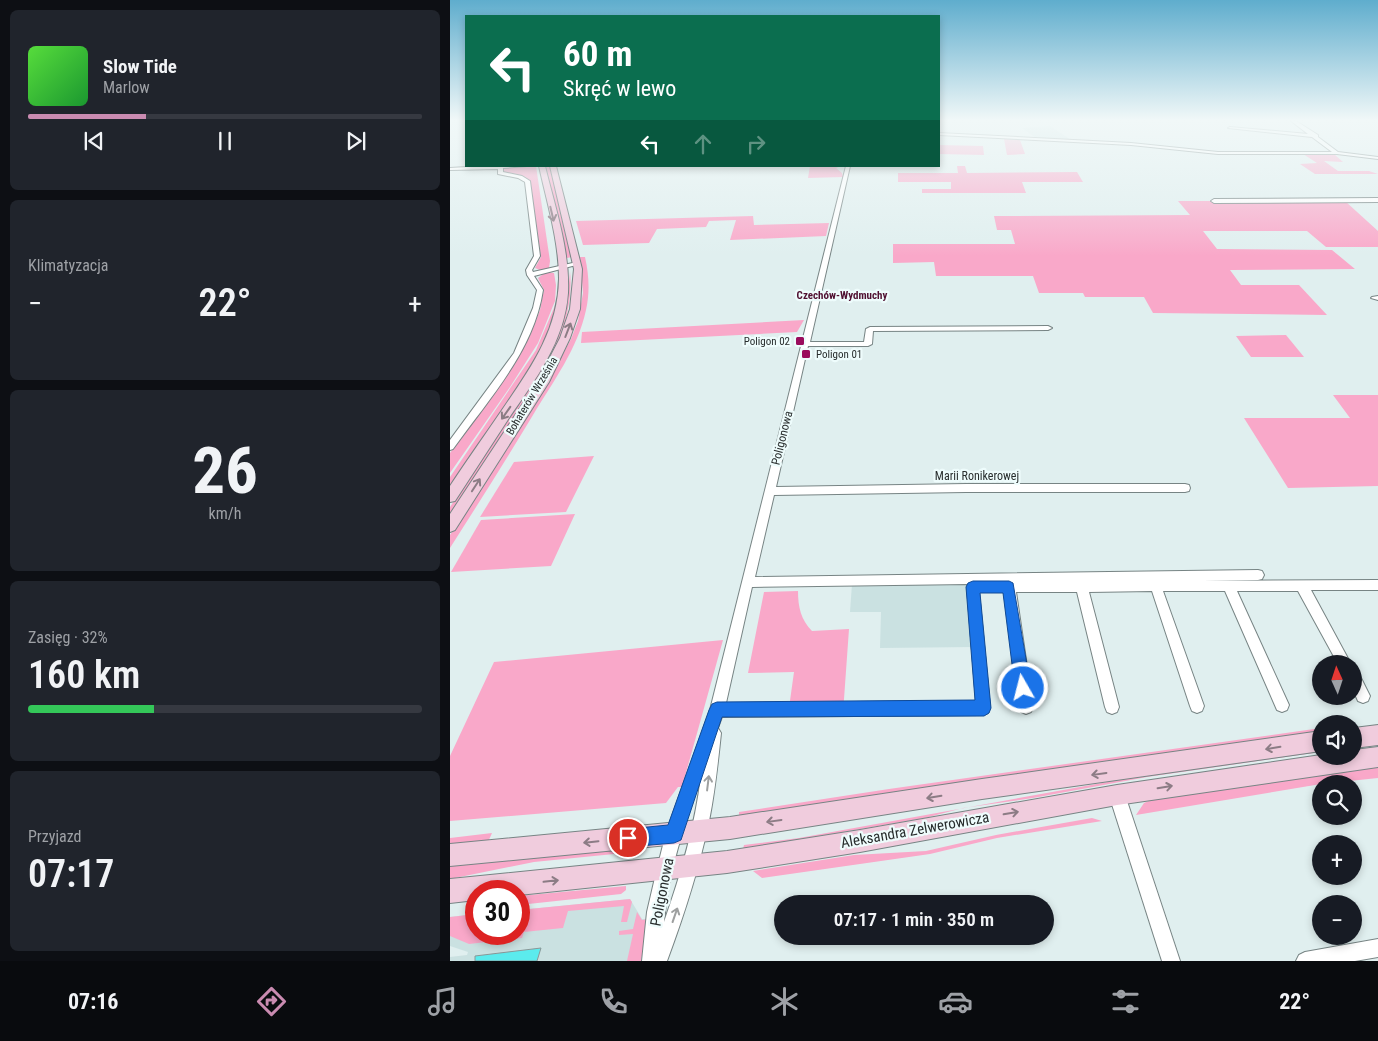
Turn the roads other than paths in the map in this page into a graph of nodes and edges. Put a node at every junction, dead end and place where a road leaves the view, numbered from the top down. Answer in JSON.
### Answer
{"nodes":[{"id":1,"x":513,"y":167,"type":"edge"},
{"id":2,"x":542,"y":167,"type":"edge"},
{"id":3,"x":553,"y":167,"type":"edge"},
{"id":4,"x":848,"y":167,"type":"edge"},
{"id":5,"x":501,"y":168,"type":"junction"},
{"id":6,"x":451,"y":169,"type":"edge"},
{"id":7,"x":1378,"y":200,"type":"edge"},
{"id":8,"x":1214,"y":201,"type":"dead end"},
{"id":9,"x":577,"y":264,"type":"junction"},
{"id":10,"x":563,"y":267,"type":"junction"},
{"id":11,"x":530,"y":275,"type":"junction"},
{"id":12,"x":1048,"y":328,"type":"dead end"},
{"id":13,"x":805,"y":344,"type":"junction"},
{"id":14,"x":450,"y":447,"type":"edge"},
{"id":15,"x":1185,"y":488,"type":"dead end"},
{"id":16,"x":769,"y":491,"type":"junction"},
{"id":17,"x":450,"y":497,"type":"edge"},
{"id":18,"x":450,"y":526,"type":"edge"},
{"id":19,"x":1258,"y":576,"type":"dead end"},
{"id":20,"x":749,"y":582,"type":"junction"},
{"id":21,"x":1302,"y":586,"type":"junction"},
{"id":22,"x":1377,"y":586,"type":"edge"},
{"id":23,"x":1009,"y":587,"type":"junction"},
{"id":24,"x":1082,"y":587,"type":"junction"},
{"id":25,"x":1156,"y":587,"type":"junction"},
{"id":26,"x":1229,"y":587,"type":"junction"},
{"id":27,"x":1340,"y":655,"type":"edge"},
{"id":28,"x":1282,"y":705,"type":"dead end"},
{"id":29,"x":1197,"y":706,"type":"dead end"},
{"id":30,"x":1026,"y":707,"type":"dead end"},
{"id":31,"x":1112,"y":707,"type":"dead end"},
{"id":32,"x":717,"y":710,"type":"junction"},
{"id":33,"x":1378,"y":736,"type":"edge"},
{"id":34,"x":1362,"y":737,"type":"edge"},
{"id":35,"x":1312,"y":742,"type":"edge"},
{"id":36,"x":1378,"y":757,"type":"edge"},
{"id":37,"x":1117,"y":795,"type":"junction"},
{"id":38,"x":700,"y":831,"type":"junction"},
{"id":39,"x":674,"y":834,"type":"junction"},
{"id":40,"x":450,"y":855,"type":"edge"},
{"id":41,"x":690,"y":866,"type":"junction"},
{"id":42,"x":665,"y":869,"type":"junction"},
{"id":43,"x":450,"y":892,"type":"edge"},
{"id":44,"x":1378,"y":948,"type":"edge"},
{"id":45,"x":651,"y":961,"type":"edge"},
{"id":46,"x":658,"y":961,"type":"edge"},
{"id":47,"x":1171,"y":961,"type":"edge"},
{"id":48,"x":1304,"y":961,"type":"edge"}],
"edges":[{"from":1,"to":5,"type":"street"},
{"from":2,"to":10,"type":"main road","name":"Bohaterów Września","one_way":true},
{"from":3,"to":9,"type":"main road","name":"Bohaterów Września"},
{"from":4,"to":13,"type":"street","name":"Poligonowa"},
{"from":5,"to":6,"type":"street"},
{"from":5,"to":11,"type":"street"},
{"from":7,"to":8,"type":"street"},
{"from":9,"to":10,"type":"street"},
{"from":18,"to":9,"type":"main road","name":"Bohaterów Września","one_way":true},
{"from":10,"to":11,"type":"street"},
{"from":10,"to":17,"type":"main road","name":"Bohaterów Września","one_way":true},
{"from":11,"to":14,"type":"street"},
{"from":12,"to":13,"type":"street"},
{"from":13,"to":16,"type":"street","name":"Poligonowa"},
{"from":15,"to":16,"type":"street","name":"Marii Ronikerowej"},
{"from":16,"to":20,"type":"street","name":"Poligonowa"},
{"from":19,"to":20,"type":"street"},
{"from":20,"to":32,"type":"street","name":"Poligonowa"},
{"from":21,"to":22,"type":"street"},
{"from":21,"to":26,"type":"street"},
{"from":21,"to":27,"type":"street"},
{"from":23,"to":24,"type":"street"},
{"from":23,"to":30,"type":"street"},
{"from":23,"to":32,"type":"street"},
{"from":24,"to":25,"type":"street"},
{"from":24,"to":31,"type":"street"},
{"from":25,"to":26,"type":"street"},
{"from":25,"to":29,"type":"street"},
{"from":26,"to":28,"type":"street"},
{"from":38,"to":32,"type":"street","name":"Poligonowa","one_way":true},
{"from":32,"to":39,"type":"street","name":"Poligonowa"},
{"from":33,"to":34,"type":"main road"},
{"from":35,"to":38,"type":"main road","one_way":true},
{"from":37,"to":36,"type":"main road","name":"Aleksandra Zelwerowicza","one_way":true},
{"from":41,"to":37,"type":"main road","name":"Aleksandra Zelwerowicza","one_way":true},
{"from":37,"to":47,"type":"street"},
{"from":38,"to":39,"type":"main road"},
{"from":38,"to":41,"type":"street","name":"Poligonowa"},
{"from":39,"to":40,"type":"main road","one_way":true},
{"from":39,"to":42,"type":"street","name":"Poligonowa"},
{"from":41,"to":42,"type":"main road","name":"Aleksandra Zelwerowicza"},
{"from":46,"to":41,"type":"street","name":"Poligonowa","one_way":true},
{"from":43,"to":42,"type":"main road","name":"Aleksandra Zelwerowicza","one_way":true},
{"from":42,"to":45,"type":"street","name":"Poligonowa"},
{"from":44,"to":48,"type":"street"}]}
